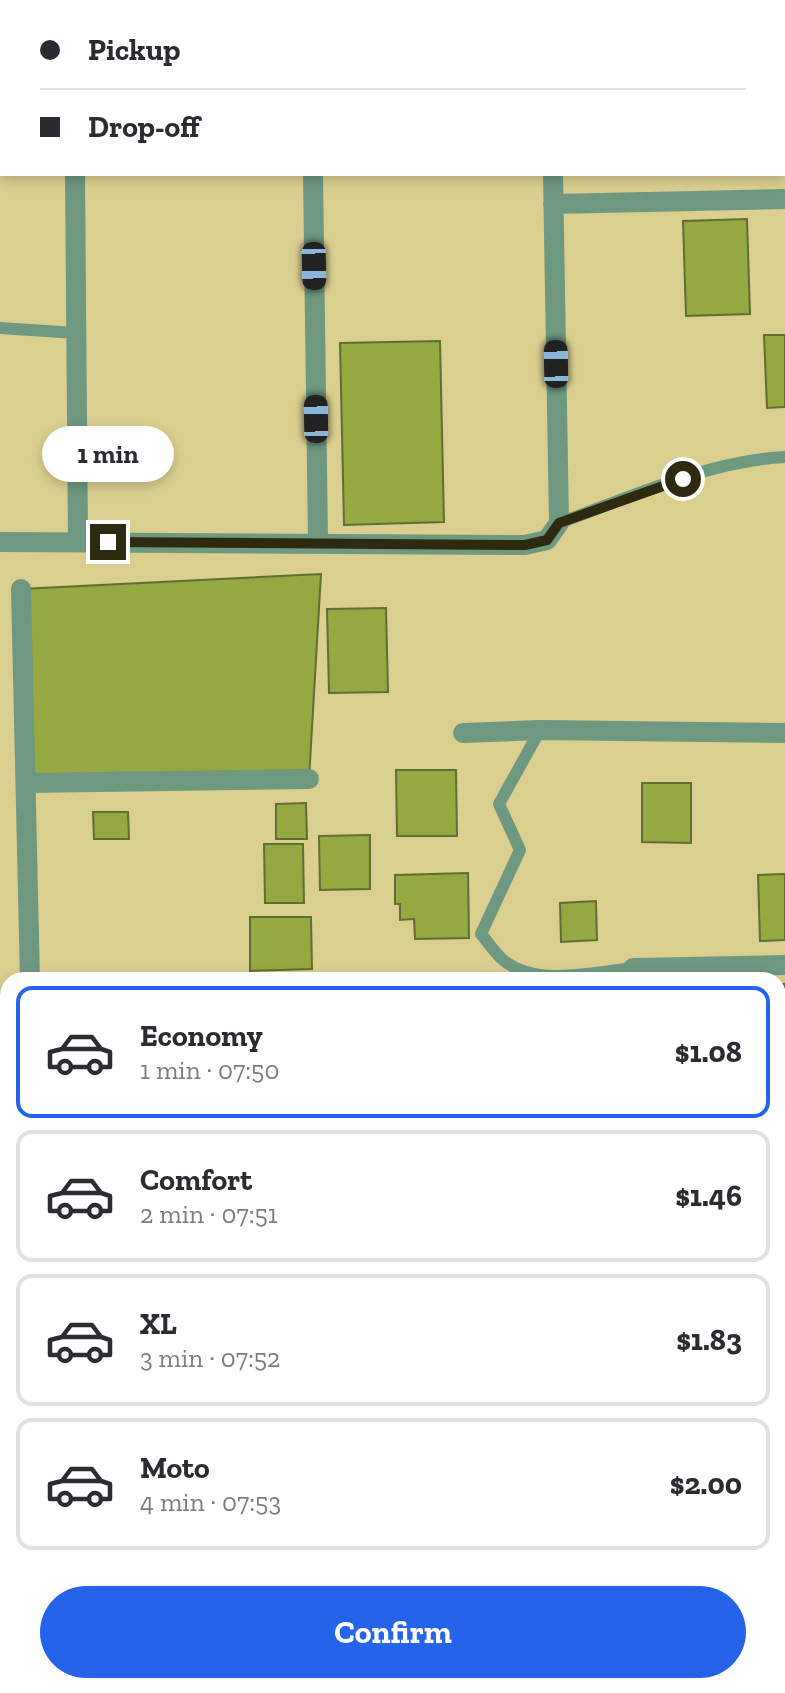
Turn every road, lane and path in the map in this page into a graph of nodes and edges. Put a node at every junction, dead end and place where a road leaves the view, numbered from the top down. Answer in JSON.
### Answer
{"nodes":[{"id":1,"x":75,"y":176,"type":"edge"},
{"id":2,"x":313,"y":176,"type":"edge"},
{"id":3,"x":553,"y":176,"type":"edge"},
{"id":4,"x":785,"y":199,"type":"edge"},
{"id":5,"x":553,"y":204,"type":"junction"},
{"id":6,"x":0,"y":328,"type":"edge"},
{"id":7,"x":76,"y":333,"type":"junction"},
{"id":8,"x":785,"y":457,"type":"edge"},
{"id":9,"x":559,"y":523,"type":"junction"},
{"id":10,"x":0,"y":542,"type":"edge"},
{"id":11,"x":78,"y":542,"type":"junction"},
{"id":12,"x":318,"y":542,"type":"junction"},
{"id":13,"x":21,"y":589,"type":"dead end"},
{"id":14,"x":540,"y":730,"type":"junction"},
{"id":15,"x":463,"y":733,"type":"dead end"},
{"id":16,"x":785,"y":733,"type":"edge"},
{"id":17,"x":309,"y":779,"type":"dead end"},
{"id":18,"x":27,"y":783,"type":"junction"},
{"id":19,"x":785,"y":965,"type":"edge"},
{"id":20,"x":633,"y":968,"type":"joint"},
{"id":21,"x":30,"y":972,"type":"edge"},
{"id":22,"x":525,"y":972,"type":"edge"},
{"id":23,"x":583,"y":972,"type":"edge"}],
"edges":[{"from":1,"to":7,"type":"street"},
{"from":2,"to":12,"type":"street"},
{"from":3,"to":5,"type":"street"},
{"from":4,"to":5,"type":"street"},
{"from":5,"to":9,"type":"street"},
{"from":6,"to":7,"type":"lane"},
{"from":7,"to":11,"type":"street"},
{"from":8,"to":9,"type":"lane"},
{"from":9,"to":12,"type":"street"},
{"from":10,"to":11,"type":"street"},
{"from":11,"to":12,"type":"street"},
{"from":13,"to":18,"type":"street"},
{"from":14,"to":15,"type":"street"},
{"from":14,"to":16,"type":"street"},
{"from":14,"to":22,"type":"lane"},
{"from":17,"to":18,"type":"street"},
{"from":18,"to":21,"type":"street"},
{"from":19,"to":20,"type":"street"},
{"from":20,"to":23,"type":"lane"}]}
